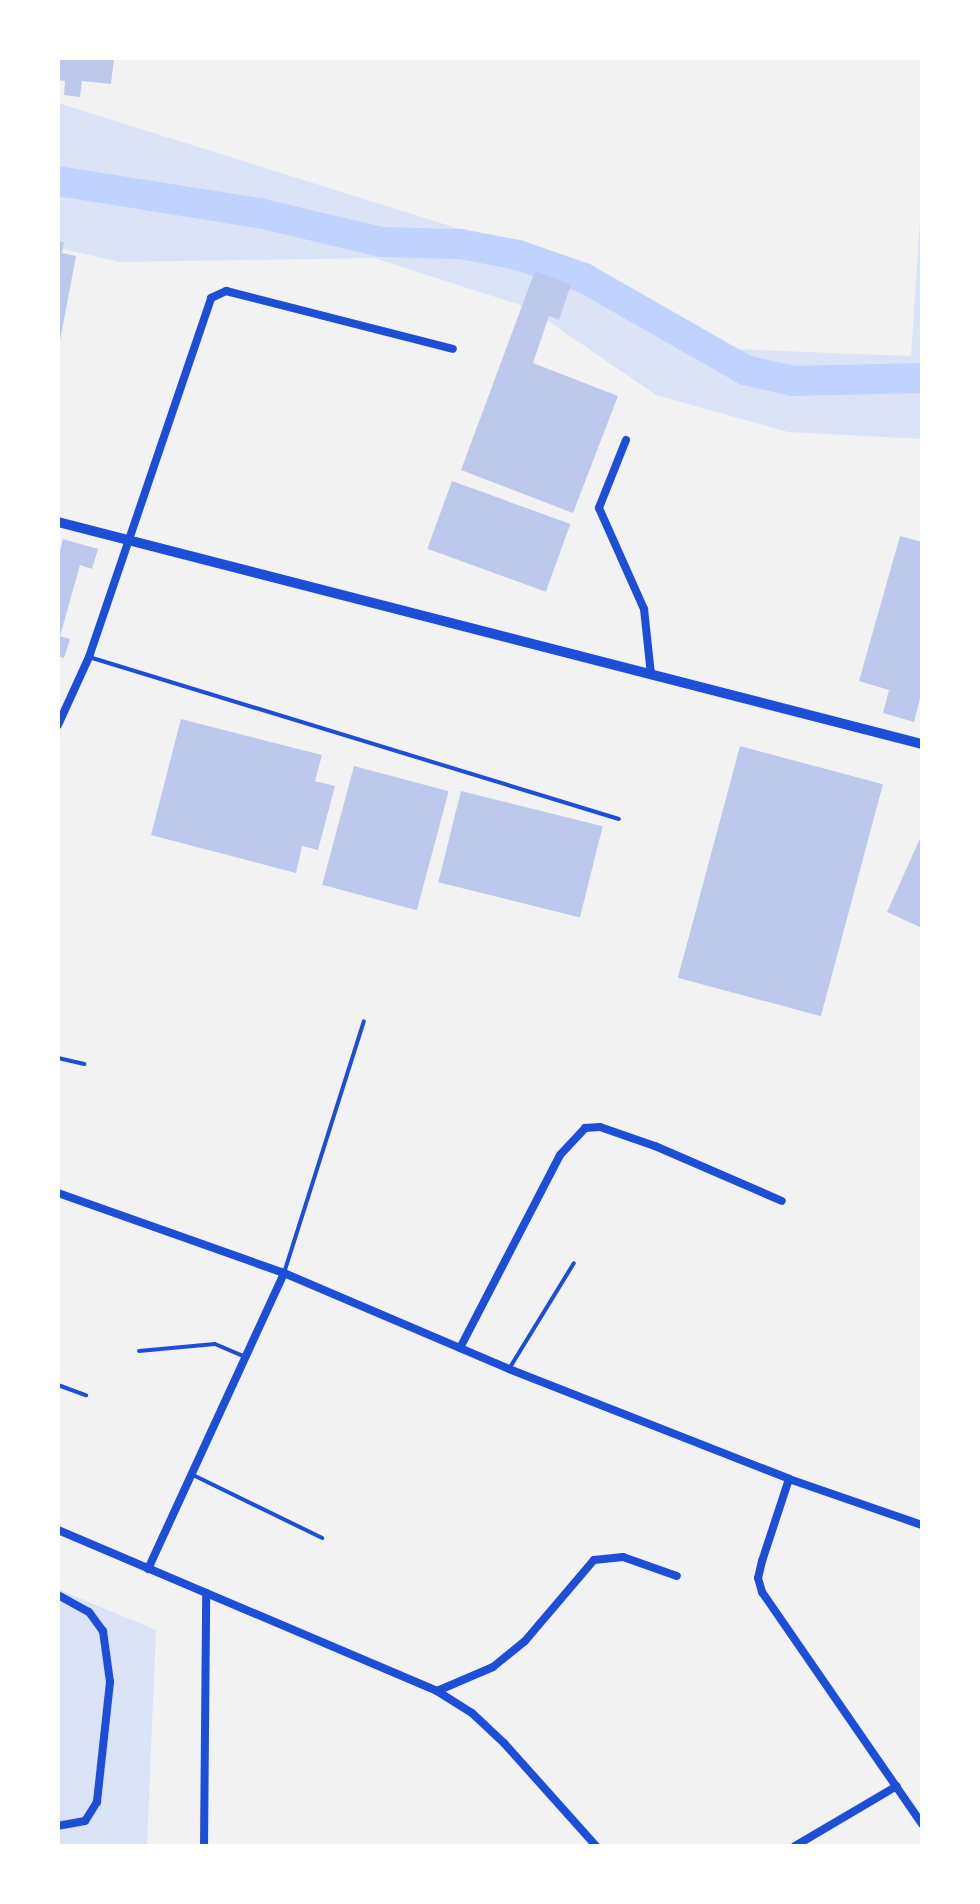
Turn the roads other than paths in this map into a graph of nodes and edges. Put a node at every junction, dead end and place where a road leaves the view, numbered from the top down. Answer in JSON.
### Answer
{"nodes":[{"id":1,"x":453,"y":349,"type":"dead end"},
{"id":2,"x":626,"y":440,"type":"dead end"},
{"id":3,"x":58,"y":522,"type":"edge"},
{"id":4,"x":127,"y":541,"type":"junction"},
{"id":5,"x":89,"y":657,"type":"junction"},
{"id":6,"x":651,"y":674,"type":"junction"},
{"id":7,"x":58,"y":726,"type":"edge"},
{"id":8,"x":922,"y":744,"type":"edge"},
{"id":9,"x":619,"y":819,"type":"dead end"},
{"id":10,"x":364,"y":1021,"type":"dead end"},
{"id":11,"x":58,"y":1058,"type":"edge"},
{"id":12,"x":84,"y":1064,"type":"dead end"},
{"id":13,"x":58,"y":1193,"type":"edge"},
{"id":14,"x":782,"y":1202,"type":"dead end"},
{"id":15,"x":574,"y":1263,"type":"dead end"},
{"id":16,"x":284,"y":1273,"type":"junction"},
{"id":17,"x":460,"y":1348,"type":"junction"},
{"id":18,"x":139,"y":1351,"type":"dead end"},
{"id":19,"x":246,"y":1357,"type":"junction"},
{"id":20,"x":510,"y":1369,"type":"junction"},
{"id":21,"x":58,"y":1385,"type":"edge"},
{"id":22,"x":86,"y":1395,"type":"dead end"},
{"id":23,"x":192,"y":1474,"type":"junction"},
{"id":24,"x":789,"y":1479,"type":"junction"},
{"id":25,"x":922,"y":1524,"type":"edge"},
{"id":26,"x":58,"y":1530,"type":"edge"},
{"id":27,"x":322,"y":1538,"type":"dead end"},
{"id":28,"x":148,"y":1568,"type":"junction"},
{"id":29,"x":678,"y":1576,"type":"dead end"},
{"id":30,"x":206,"y":1593,"type":"junction"},
{"id":31,"x":58,"y":1594,"type":"edge"},
{"id":32,"x":437,"y":1691,"type":"junction"},
{"id":33,"x":897,"y":1786,"type":"junction"},
{"id":34,"x":922,"y":1824,"type":"edge"},
{"id":35,"x":58,"y":1826,"type":"edge"},
{"id":36,"x":204,"y":1846,"type":"edge"},
{"id":37,"x":596,"y":1846,"type":"edge"},
{"id":38,"x":795,"y":1846,"type":"edge"}],
"edges":[{"from":1,"to":4,"type":"street"},
{"from":2,"to":6,"type":"street"},
{"from":3,"to":4,"type":"street"},
{"from":4,"to":5,"type":"street"},
{"from":4,"to":6,"type":"street"},
{"from":5,"to":7,"type":"street"},
{"from":5,"to":9,"type":"lane"},
{"from":6,"to":8,"type":"street"},
{"from":10,"to":16,"type":"lane"},
{"from":11,"to":12,"type":"lane"},
{"from":13,"to":16,"type":"street"},
{"from":14,"to":17,"type":"street"},
{"from":15,"to":20,"type":"lane"},
{"from":16,"to":17,"type":"street"},
{"from":16,"to":19,"type":"street"},
{"from":17,"to":20,"type":"street"},
{"from":18,"to":19,"type":"lane"},
{"from":19,"to":23,"type":"street"},
{"from":20,"to":24,"type":"street"},
{"from":21,"to":22,"type":"lane"},
{"from":23,"to":27,"type":"lane"},
{"from":23,"to":28,"type":"street"},
{"from":24,"to":25,"type":"street"},
{"from":24,"to":33,"type":"street"},
{"from":26,"to":28,"type":"street"},
{"from":28,"to":30,"type":"street"},
{"from":29,"to":32,"type":"street"},
{"from":30,"to":32,"type":"street"},
{"from":30,"to":36,"type":"street"},
{"from":31,"to":35,"type":"street"},
{"from":32,"to":37,"type":"street"},
{"from":33,"to":34,"type":"street"},
{"from":33,"to":38,"type":"street"}]}
